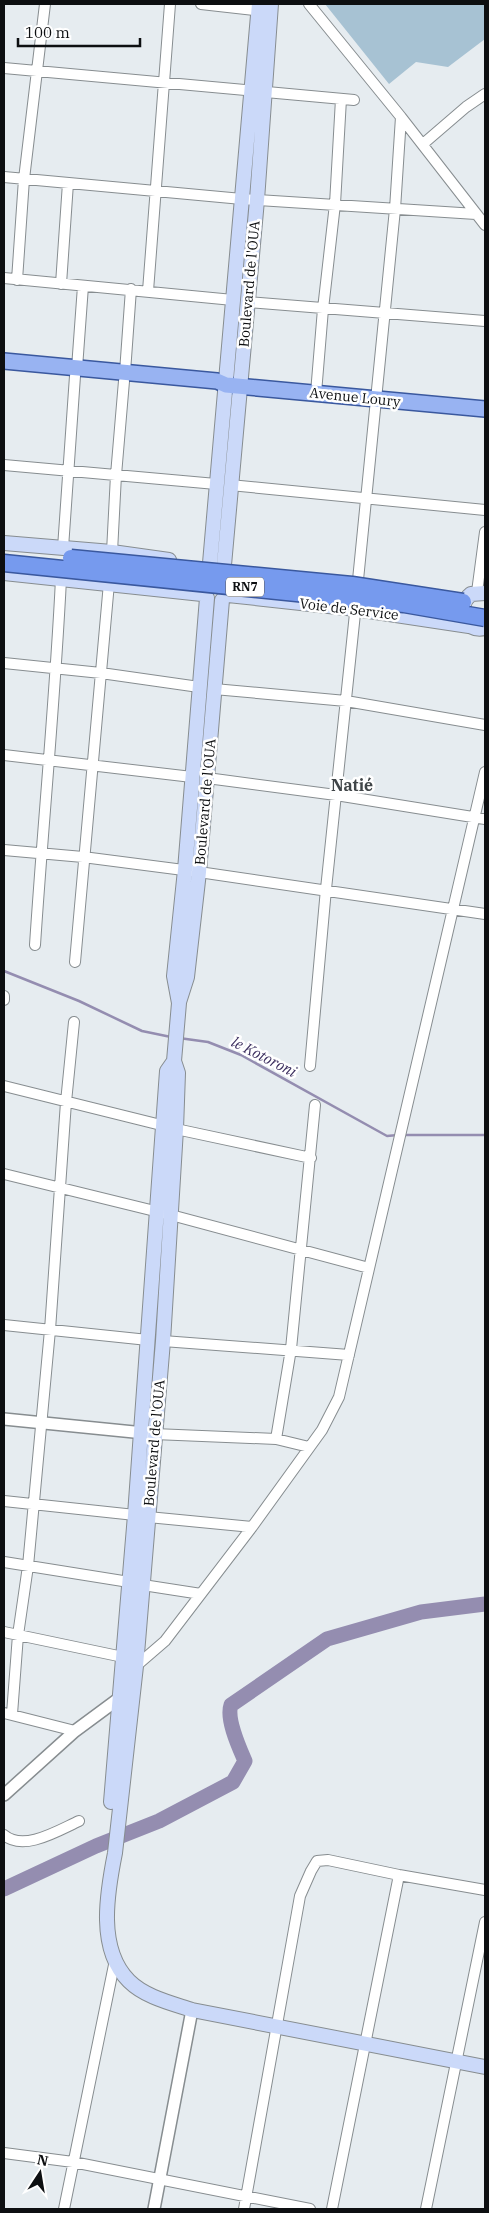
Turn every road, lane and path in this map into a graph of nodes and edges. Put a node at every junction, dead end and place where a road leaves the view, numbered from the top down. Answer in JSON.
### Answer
{"nodes":[{"id":1,"x":45,"y":4,"type":"edge"},
{"id":2,"x":170,"y":4,"type":"edge"},
{"id":3,"x":201,"y":4,"type":"edge"},
{"id":4,"x":309,"y":4,"type":"edge"},
{"id":5,"x":265,"y":8,"type":"edge"},
{"id":6,"x":4,"y":68,"type":"edge"},
{"id":7,"x":38,"y":70,"type":"junction"},
{"id":8,"x":162,"y":82,"type":"junction"},
{"id":9,"x":251,"y":91,"type":"junction"},
{"id":10,"x":265,"y":93,"type":"junction"},
{"id":11,"x":485,"y":94,"type":"edge"},
{"id":12,"x":341,"y":99,"type":"junction"},
{"id":13,"x":354,"y":100,"type":"dead end"},
{"id":14,"x":401,"y":117,"type":"junction"},
{"id":15,"x":422,"y":144,"type":"junction"},
{"id":16,"x":4,"y":177,"type":"edge"},
{"id":17,"x":24,"y":179,"type":"junction"},
{"id":18,"x":68,"y":183,"type":"junction"},
{"id":19,"x":154,"y":191,"type":"junction"},
{"id":20,"x":242,"y":199,"type":"junction"},
{"id":21,"x":256,"y":200,"type":"junction"},
{"id":22,"x":335,"y":204,"type":"junction"},
{"id":23,"x":395,"y":209,"type":"junction"},
{"id":24,"x":476,"y":214,"type":"junction"},
{"id":25,"x":485,"y":225,"type":"edge"},
{"id":26,"x":4,"y":278,"type":"edge"},
{"id":27,"x":16,"y":280,"type":"junction"},
{"id":28,"x":61,"y":284,"type":"junction"},
{"id":29,"x":83,"y":286,"type":"junction"},
{"id":30,"x":131,"y":289,"type":"junction"},
{"id":31,"x":148,"y":291,"type":"junction"},
{"id":32,"x":233,"y":300,"type":"junction"},
{"id":33,"x":248,"y":302,"type":"junction"},
{"id":34,"x":323,"y":309,"type":"junction"},
{"id":35,"x":383,"y":314,"type":"junction"},
{"id":36,"x":485,"y":321,"type":"edge"},
{"id":37,"x":4,"y":361,"type":"edge"},
{"id":38,"x":4,"y":370,"type":"edge"},
{"id":39,"x":76,"y":372,"type":"junction"},
{"id":40,"x":125,"y":376,"type":"junction"},
{"id":41,"x":233,"y":385,"type":"junction"},
{"id":42,"x":316,"y":393,"type":"junction"},
{"id":43,"x":376,"y":399,"type":"junction"},
{"id":44,"x":485,"y":409,"type":"edge"},
{"id":45,"x":4,"y":465,"type":"edge"},
{"id":46,"x":68,"y":472,"type":"junction"},
{"id":47,"x":116,"y":475,"type":"junction"},
{"id":48,"x":216,"y":484,"type":"junction"},
{"id":49,"x":230,"y":485,"type":"junction"},
{"id":50,"x":366,"y":499,"type":"junction"},
{"id":51,"x":485,"y":510,"type":"edge"},
{"id":52,"x":485,"y":532,"type":"edge"},
{"id":53,"x":4,"y":543,"type":"edge"},
{"id":54,"x":63,"y":548,"type":"junction"},
{"id":55,"x":112,"y":552,"type":"junction"},
{"id":56,"x":4,"y":553,"type":"edge"},
{"id":57,"x":4,"y":562,"type":"edge"},
{"id":58,"x":217,"y":565,"type":"junction"},
{"id":59,"x":4,"y":573,"type":"edge"},
{"id":60,"x":358,"y":578,"type":"junction"},
{"id":61,"x":61,"y":579,"type":"junction"},
{"id":62,"x":109,"y":583,"type":"junction"},
{"id":63,"x":205,"y":596,"type":"junction"},
{"id":64,"x":225,"y":597,"type":"junction"},
{"id":65,"x":478,"y":598,"type":"edge"},
{"id":66,"x":356,"y":609,"type":"junction"},
{"id":67,"x":485,"y":618,"type":"edge"},
{"id":68,"x":469,"y":626,"type":"junction"},
{"id":69,"x":485,"y":628,"type":"edge"},
{"id":70,"x":4,"y":664,"type":"edge"},
{"id":71,"x":57,"y":669,"type":"junction"},
{"id":72,"x":101,"y":673,"type":"junction"},
{"id":73,"x":199,"y":687,"type":"junction"},
{"id":74,"x":214,"y":689,"type":"junction"},
{"id":75,"x":346,"y":701,"type":"junction"},
{"id":76,"x":485,"y":725,"type":"edge"},
{"id":77,"x":4,"y":755,"type":"edge"},
{"id":78,"x":49,"y":759,"type":"junction"},
{"id":79,"x":91,"y":765,"type":"junction"},
{"id":80,"x":485,"y":772,"type":"edge"},
{"id":81,"x":192,"y":777,"type":"junction"},
{"id":82,"x":207,"y":778,"type":"junction"},
{"id":83,"x":336,"y":795,"type":"junction"},
{"id":84,"x":480,"y":818,"type":"edge"},
{"id":85,"x":4,"y":850,"type":"edge"},
{"id":86,"x":41,"y":853,"type":"junction"},
{"id":87,"x":83,"y":857,"type":"junction"},
{"id":88,"x":192,"y":871,"type":"junction"},
{"id":89,"x":326,"y":889,"type":"junction"},
{"id":90,"x":453,"y":908,"type":"junction"},
{"id":91,"x":485,"y":914,"type":"edge"},
{"id":92,"x":36,"y":946,"type":"dead end"},
{"id":93,"x":75,"y":962,"type":"dead end"},
{"id":94,"x":74,"y":1022,"type":"dead end"},
{"id":95,"x":310,"y":1066,"type":"dead end"},
{"id":96,"x":4,"y":1086,"type":"edge"},
{"id":97,"x":66,"y":1102,"type":"junction"},
{"id":98,"x":315,"y":1104,"type":"dead end"},
{"id":99,"x":170,"y":1127,"type":"junction"},
{"id":100,"x":311,"y":1158,"type":"junction"},
{"id":101,"x":4,"y":1174,"type":"edge"},
{"id":102,"x":60,"y":1188,"type":"junction"},
{"id":103,"x":164,"y":1214,"type":"junction"},
{"id":104,"x":302,"y":1250,"type":"junction"},
{"id":105,"x":369,"y":1268,"type":"junction"},
{"id":106,"x":4,"y":1325,"type":"edge"},
{"id":107,"x":50,"y":1330,"type":"junction"},
{"id":108,"x":148,"y":1340,"type":"junction"},
{"id":109,"x":163,"y":1341,"type":"junction"},
{"id":110,"x":292,"y":1349,"type":"junction"},
{"id":111,"x":349,"y":1355,"type":"junction"},
{"id":112,"x":4,"y":1420,"type":"edge"},
{"id":113,"x":41,"y":1423,"type":"junction"},
{"id":114,"x":148,"y":1433,"type":"junction"},
{"id":115,"x":276,"y":1440,"type":"junction"},
{"id":116,"x":309,"y":1447,"type":"junction"},
{"id":117,"x":4,"y":1501,"type":"edge"},
{"id":118,"x":33,"y":1503,"type":"junction"},
{"id":119,"x":141,"y":1516,"type":"junction"},
{"id":120,"x":252,"y":1527,"type":"junction"},
{"id":121,"x":4,"y":1562,"type":"edge"},
{"id":122,"x":28,"y":1566,"type":"junction"},
{"id":123,"x":136,"y":1583,"type":"junction"},
{"id":124,"x":201,"y":1594,"type":"junction"},
{"id":125,"x":4,"y":1632,"type":"edge"},
{"id":126,"x":18,"y":1635,"type":"junction"},
{"id":127,"x":123,"y":1658,"type":"junction"},
{"id":128,"x":136,"y":1666,"type":"junction"},
{"id":129,"x":126,"y":1698,"type":"junction"},
{"id":130,"x":8,"y":1714,"type":"edge"},
{"id":131,"x":75,"y":1731,"type":"junction"},
{"id":132,"x":4,"y":1795,"type":"edge"},
{"id":133,"x":79,"y":1821,"type":"dead end"},
{"id":134,"x":4,"y":1835,"type":"edge"},
{"id":135,"x":399,"y":1875,"type":"junction"},
{"id":136,"x":485,"y":1890,"type":"edge"},
{"id":137,"x":485,"y":1922,"type":"edge"},
{"id":138,"x":115,"y":1960,"type":"junction"},
{"id":139,"x":192,"y":2010,"type":"junction"},
{"id":140,"x":278,"y":2026,"type":"junction"},
{"id":141,"x":365,"y":2043,"type":"junction"},
{"id":142,"x":458,"y":2062,"type":"junction"},
{"id":143,"x":485,"y":2067,"type":"edge"},
{"id":144,"x":4,"y":2153,"type":"edge"},
{"id":145,"x":72,"y":2162,"type":"junction"},
{"id":146,"x":160,"y":2180,"type":"junction"},
{"id":147,"x":246,"y":2196,"type":"junction"},
{"id":148,"x":64,"y":2209,"type":"edge"},
{"id":149,"x":154,"y":2209,"type":"edge"},
{"id":150,"x":244,"y":2209,"type":"edge"},
{"id":151,"x":310,"y":2209,"type":"edge"},
{"id":152,"x":332,"y":2209,"type":"edge"},
{"id":153,"x":426,"y":2209,"type":"edge"}],
"edges":[{"from":1,"to":7,"type":"street"},
{"from":2,"to":8,"type":"street"},
{"from":3,"to":5,"type":"street"},
{"from":4,"to":14,"type":"street"},
{"from":5,"to":9,"type":"main road"},
{"from":5,"to":10,"type":"main road","name":"Boulevard de l'OUA"},
{"from":6,"to":7,"type":"street"},
{"from":7,"to":8,"type":"street"},
{"from":7,"to":17,"type":"street"},
{"from":8,"to":9,"type":"street"},
{"from":8,"to":19,"type":"street"},
{"from":9,"to":10,"type":"street"},
{"from":9,"to":20,"type":"main road"},
{"from":10,"to":12,"type":"street"},
{"from":10,"to":21,"type":"main road","name":"Boulevard de l'OUA"},
{"from":11,"to":15,"type":"street"},
{"from":12,"to":13,"type":"street"},
{"from":12,"to":22,"type":"street"},
{"from":14,"to":15,"type":"street"},
{"from":14,"to":23,"type":"street"},
{"from":15,"to":24,"type":"street"},
{"from":16,"to":17,"type":"street"},
{"from":17,"to":18,"type":"street"},
{"from":17,"to":27,"type":"street"},
{"from":18,"to":19,"type":"street"},
{"from":18,"to":28,"type":"street"},
{"from":19,"to":20,"type":"street"},
{"from":19,"to":31,"type":"street"},
{"from":20,"to":21,"type":"street"},
{"from":20,"to":32,"type":"main road"},
{"from":21,"to":22,"type":"street"},
{"from":21,"to":33,"type":"main road","name":"Boulevard de l'OUA"},
{"from":22,"to":23,"type":"street"},
{"from":22,"to":34,"type":"street"},
{"from":23,"to":24,"type":"street"},
{"from":23,"to":35,"type":"street"},
{"from":24,"to":25,"type":"street"},
{"from":26,"to":27,"type":"street"},
{"from":27,"to":28,"type":"street"},
{"from":28,"to":29,"type":"street"},
{"from":29,"to":30,"type":"street"},
{"from":29,"to":39,"type":"street"},
{"from":30,"to":31,"type":"street"},
{"from":30,"to":40,"type":"street"},
{"from":31,"to":32,"type":"street"},
{"from":32,"to":41,"type":"main road"},
{"from":33,"to":34,"type":"street"},
{"from":33,"to":41,"type":"main road","name":"Boulevard de l'OUA"},
{"from":34,"to":35,"type":"street"},
{"from":34,"to":42,"type":"street"},
{"from":35,"to":36,"type":"street"},
{"from":35,"to":43,"type":"street"},
{"from":37,"to":39,"type":"main road","name":"Avenue Loury"},
{"from":38,"to":39,"type":"main road","name":"Avenue Loury"},
{"from":39,"to":40,"type":"main road","name":"Avenue Loury"},
{"from":39,"to":46,"type":"street"},
{"from":40,"to":41,"type":"main road","name":"Avenue Loury"},
{"from":40,"to":47,"type":"street"},
{"from":41,"to":42,"type":"main road","name":"Avenue Loury"},
{"from":41,"to":48,"type":"main road"},
{"from":41,"to":49,"type":"main road","name":"Boulevard de l'OUA"},
{"from":42,"to":43,"type":"main road","name":"Avenue Loury"},
{"from":43,"to":44,"type":"main road","name":"Avenue Loury"},
{"from":43,"to":50,"type":"street"},
{"from":45,"to":46,"type":"street"},
{"from":46,"to":47,"type":"street"},
{"from":46,"to":54,"type":"street"},
{"from":47,"to":48,"type":"street"},
{"from":47,"to":55,"type":"street"},
{"from":48,"to":58,"type":"main road"},
{"from":49,"to":50,"type":"street"},
{"from":49,"to":58,"type":"main road","name":"Boulevard de l'OUA"},
{"from":50,"to":51,"type":"street"},
{"from":50,"to":60,"type":"street"},
{"from":52,"to":65,"type":"street"},
{"from":53,"to":54,"type":"main road"},
{"from":54,"to":55,"type":"main road"},
{"from":55,"to":58,"type":"main road"},
{"from":56,"to":65,"type":"highway","number":"RN7","bridge":true},
{"from":57,"to":67,"type":"highway","number":"RN7","bridge":true},
{"from":58,"to":60,"type":"main road"},
{"from":58,"to":63,"type":"main road"},
{"from":58,"to":64,"type":"main road"},
{"from":59,"to":61,"type":"main road"},
{"from":60,"to":65,"type":"main road"},
{"from":60,"to":66,"type":"street"},
{"from":61,"to":62,"type":"main road"},
{"from":61,"to":71,"type":"street"},
{"from":62,"to":63,"type":"main road"},
{"from":62,"to":72,"type":"street"},
{"from":63,"to":64,"type":"main road"},
{"from":63,"to":73,"type":"main road"},
{"from":64,"to":66,"type":"main road","name":"Voie de Service"},
{"from":64,"to":74,"type":"main road","name":"Boulevard de l'OUA"},
{"from":65,"to":68,"type":"main road"},
{"from":66,"to":68,"type":"main road","name":"Voie de Service"},
{"from":66,"to":75,"type":"street"},
{"from":68,"to":69,"type":"main road","name":"Voie de Service"},
{"from":70,"to":71,"type":"street"},
{"from":71,"to":72,"type":"street"},
{"from":71,"to":78,"type":"street"},
{"from":72,"to":73,"type":"street"},
{"from":72,"to":79,"type":"street"},
{"from":73,"to":81,"type":"main road"},
{"from":74,"to":75,"type":"street"},
{"from":74,"to":82,"type":"main road","name":"Boulevard de l'OUA"},
{"from":75,"to":76,"type":"street"},
{"from":75,"to":83,"type":"street"},
{"from":77,"to":78,"type":"street"},
{"from":78,"to":79,"type":"street"},
{"from":78,"to":86,"type":"street"},
{"from":79,"to":81,"type":"street"},
{"from":79,"to":87,"type":"street"},
{"from":80,"to":84,"type":"street"},
{"from":81,"to":88,"type":"main road"},
{"from":82,"to":83,"type":"street"},
{"from":82,"to":88,"type":"main road","name":"Boulevard de l'OUA"},
{"from":83,"to":84,"type":"street"},
{"from":83,"to":89,"type":"street"},
{"from":84,"to":90,"type":"street"},
{"from":85,"to":86,"type":"street"},
{"from":86,"to":87,"type":"street"},
{"from":86,"to":92,"type":"street"},
{"from":87,"to":88,"type":"street"},
{"from":87,"to":93,"type":"street"},
{"from":88,"to":89,"type":"street"},
{"from":88,"to":99,"type":"main road","name":"Boulevard de l'OUA"},
{"from":89,"to":90,"type":"street"},
{"from":89,"to":95,"type":"street"},
{"from":90,"to":91,"type":"street"},
{"from":90,"to":105,"type":"street"},
{"from":94,"to":97,"type":"street"},
{"from":96,"to":97,"type":"street"},
{"from":97,"to":99,"type":"street"},
{"from":97,"to":102,"type":"street"},
{"from":98,"to":100,"type":"street"},
{"from":99,"to":100,"type":"street"},
{"from":99,"to":103,"type":"main road","name":"Boulevard de l'OUA"},
{"from":100,"to":104,"type":"street"},
{"from":101,"to":102,"type":"street"},
{"from":102,"to":103,"type":"street"},
{"from":102,"to":107,"type":"street"},
{"from":103,"to":104,"type":"street"},
{"from":103,"to":108,"type":"main road"},
{"from":103,"to":109,"type":"main road","name":"Boulevard de l'OUA"},
{"from":104,"to":105,"type":"street"},
{"from":104,"to":110,"type":"street"},
{"from":105,"to":111,"type":"street"},
{"from":106,"to":107,"type":"street"},
{"from":107,"to":108,"type":"street"},
{"from":107,"to":113,"type":"street"},
{"from":108,"to":114,"type":"main road"},
{"from":109,"to":110,"type":"street"},
{"from":109,"to":114,"type":"main road","name":"Boulevard de l'OUA"},
{"from":110,"to":111,"type":"street"},
{"from":110,"to":115,"type":"street"},
{"from":111,"to":116,"type":"street"},
{"from":112,"to":113,"type":"street"},
{"from":113,"to":114,"type":"street"},
{"from":113,"to":118,"type":"street"},
{"from":114,"to":115,"type":"street"},
{"from":114,"to":119,"type":"main road","name":"Boulevard de l'OUA"},
{"from":115,"to":116,"type":"street"},
{"from":116,"to":120,"type":"street"},
{"from":117,"to":118,"type":"street"},
{"from":118,"to":119,"type":"street"},
{"from":118,"to":122,"type":"street"},
{"from":119,"to":120,"type":"street"},
{"from":119,"to":123,"type":"main road","name":"Boulevard de l'OUA"},
{"from":120,"to":124,"type":"street"},
{"from":121,"to":122,"type":"street"},
{"from":122,"to":123,"type":"street"},
{"from":122,"to":126,"type":"street"},
{"from":123,"to":124,"type":"street"},
{"from":123,"to":127,"type":"main road"},
{"from":123,"to":128,"type":"main road","name":"Boulevard de l'OUA"},
{"from":124,"to":128,"type":"street"},
{"from":125,"to":126,"type":"street"},
{"from":126,"to":127,"type":"street"},
{"from":126,"to":130,"type":"street"},
{"from":127,"to":129,"type":"main road"},
{"from":128,"to":129,"type":"main road","name":"Boulevard de l'OUA"},
{"from":129,"to":131,"type":"street"},
{"from":129,"to":138,"type":"main road","name":"Boulevard de l'OUA"},
{"from":130,"to":131,"type":"street"},
{"from":131,"to":132,"type":"street"},
{"from":133,"to":134,"type":"street"},
{"from":135,"to":136,"type":"street"},
{"from":135,"to":140,"type":"street"},
{"from":135,"to":141,"type":"street"},
{"from":137,"to":142,"type":"street"},
{"from":138,"to":139,"type":"main road","name":"Boulevard de l'OUA"},
{"from":138,"to":145,"type":"street"},
{"from":139,"to":140,"type":"main road","name":"Boulevard de l'OUA"},
{"from":139,"to":146,"type":"street"},
{"from":140,"to":141,"type":"main road","name":"Boulevard de l'OUA"},
{"from":140,"to":147,"type":"street"},
{"from":141,"to":142,"type":"main road","name":"Boulevard de l'OUA"},
{"from":141,"to":152,"type":"street"},
{"from":142,"to":143,"type":"main road","name":"Boulevard de l'OUA"},
{"from":142,"to":153,"type":"street"},
{"from":144,"to":145,"type":"street"},
{"from":145,"to":146,"type":"street"},
{"from":145,"to":148,"type":"street"},
{"from":146,"to":147,"type":"street"},
{"from":146,"to":149,"type":"street"},
{"from":147,"to":150,"type":"street"},
{"from":147,"to":151,"type":"street"}]}
